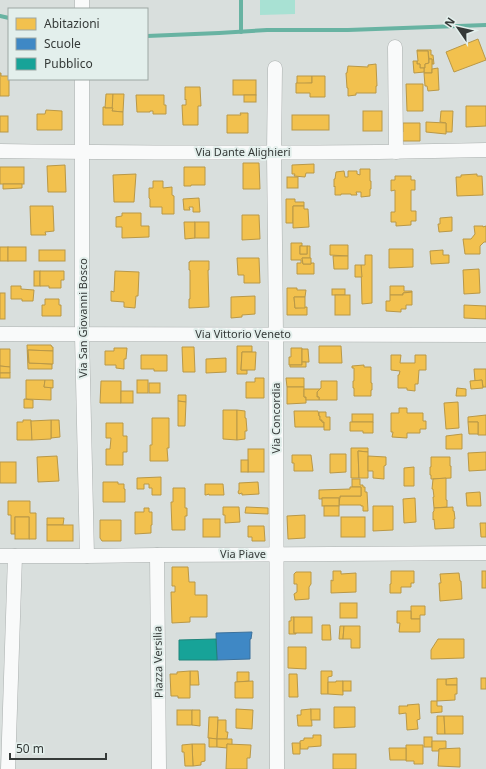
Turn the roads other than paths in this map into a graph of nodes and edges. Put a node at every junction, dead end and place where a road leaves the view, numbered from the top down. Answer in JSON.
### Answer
{"nodes":[{"id":1,"x":395,"y":47,"type":"dead end"},
{"id":2,"x":274,"y":68,"type":"dead end"},
{"id":3,"x":82,"y":80,"type":"edge"},
{"id":4,"x":486,"y":150,"type":"edge"},
{"id":5,"x":0,"y":151,"type":"edge"},
{"id":6,"x":82,"y":152,"type":"junction"},
{"id":7,"x":396,"y":152,"type":"junction"},
{"id":8,"x":274,"y":153,"type":"junction"},
{"id":9,"x":0,"y":334,"type":"edge"},
{"id":10,"x":276,"y":334,"type":"junction"},
{"id":11,"x":82,"y":335,"type":"junction"},
{"id":12,"x":486,"y":335,"type":"edge"},
{"id":13,"x":486,"y":553,"type":"edge"},
{"id":14,"x":277,"y":554,"type":"junction"},
{"id":15,"x":157,"y":555,"type":"junction"},
{"id":16,"x":0,"y":556,"type":"edge"},
{"id":17,"x":15,"y":556,"type":"junction"},
{"id":18,"x":87,"y":556,"type":"junction"},
{"id":19,"x":8,"y":769,"type":"edge"},
{"id":20,"x":159,"y":769,"type":"edge"},
{"id":21,"x":277,"y":769,"type":"edge"}],
"edges":[{"from":1,"to":7,"type":"street"},
{"from":2,"to":8,"type":"street","name":"Via Concordia"},
{"from":3,"to":6,"type":"street","name":"Via San Giovanni Bosco"},
{"from":4,"to":7,"type":"street","name":"Via Dante Alighieri"},
{"from":5,"to":6,"type":"street","name":"Via Dante Alighieri"},
{"from":6,"to":8,"type":"street","name":"Via Dante Alighieri"},
{"from":6,"to":11,"type":"street","name":"Via San Giovanni Bosco"},
{"from":7,"to":8,"type":"street","name":"Via Dante Alighieri"},
{"from":8,"to":10,"type":"street","name":"Via Concordia"},
{"from":9,"to":11,"type":"street","name":"Via Vittorio Veneto"},
{"from":10,"to":11,"type":"street","name":"Via Vittorio Veneto"},
{"from":10,"to":12,"type":"street","name":"Via Vittorio Veneto"},
{"from":10,"to":14,"type":"street","name":"Via Concordia"},
{"from":11,"to":18,"type":"street","name":"Via San Giovanni Bosco"},
{"from":13,"to":14,"type":"street","name":"Via Piave"},
{"from":14,"to":15,"type":"street","name":"Via Piave"},
{"from":14,"to":21,"type":"street","name":"Via Concordia"},
{"from":15,"to":18,"type":"street","name":"Via Piave"},
{"from":15,"to":20,"type":"street","name":"Piazza Versilia"},
{"from":16,"to":17,"type":"street","name":"Via Piave"},
{"from":17,"to":18,"type":"street","name":"Via Piave"},
{"from":17,"to":19,"type":"street"}]}
